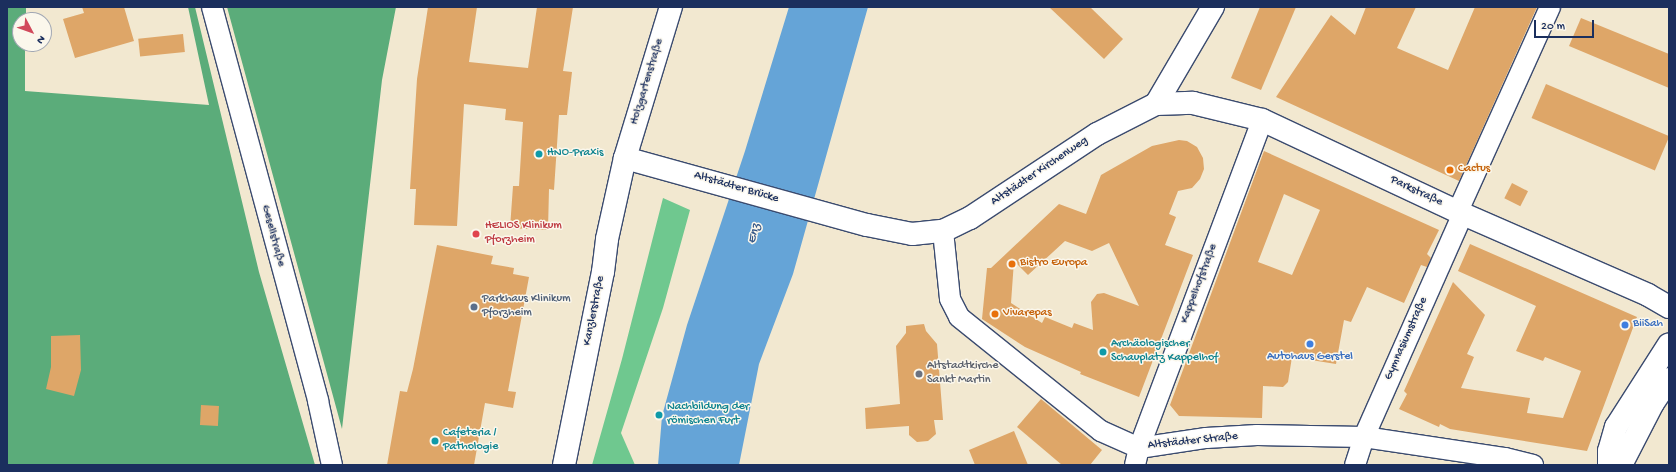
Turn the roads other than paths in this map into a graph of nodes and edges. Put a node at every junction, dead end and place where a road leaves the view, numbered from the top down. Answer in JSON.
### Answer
{"nodes":[{"id":1,"x":212,"y":7,"type":"edge"},
{"id":2,"x":671,"y":7,"type":"edge"},
{"id":3,"x":1212,"y":7,"type":"edge"},
{"id":4,"x":1550,"y":7,"type":"edge"},
{"id":5,"x":1156,"y":104,"type":"junction"},
{"id":6,"x":1262,"y":120,"type":"junction"},
{"id":7,"x":625,"y":158,"type":"junction"},
{"id":8,"x":814,"y":210,"type":"joint"},
{"id":9,"x":1460,"y":212,"type":"junction"},
{"id":10,"x":943,"y":231,"type":"junction"},
{"id":11,"x":1669,"y":307,"type":"edge"},
{"id":12,"x":1669,"y":344,"type":"edge"},
{"id":13,"x":1669,"y":379,"type":"edge"},
{"id":14,"x":1364,"y":437,"type":"junction"},
{"id":15,"x":1137,"y":456,"type":"edge"},
{"id":16,"x":332,"y":465,"type":"edge"},
{"id":17,"x":564,"y":465,"type":"edge"},
{"id":18,"x":1355,"y":465,"type":"edge"},
{"id":19,"x":1533,"y":465,"type":"edge"},
{"id":20,"x":1609,"y":465,"type":"edge"},
{"id":21,"x":1622,"y":465,"type":"edge"}],
"edges":[{"from":1,"to":16,"type":"street","name":"Gesellstraße"},
{"from":2,"to":7,"type":"main road","name":"Holzgartenstraße"},
{"from":3,"to":5,"type":"main road"},
{"from":4,"to":9,"type":"street","name":"Gymnasiumstraße"},
{"from":5,"to":6,"type":"main road","name":"Parkstraße"},
{"from":5,"to":10,"type":"main road","name":"Altstädter Kirchenweg"},
{"from":6,"to":9,"type":"main road","name":"Parkstraße"},
{"from":6,"to":15,"type":"street","name":"Kappelhofstraße"},
{"from":7,"to":8,"type":"main road","name":"Altstädter Brücke"},
{"from":7,"to":17,"type":"main road","name":"Kanzlerstraße"},
{"from":8,"to":10,"type":"main road","name":"Altstädter Kirchenweg"},
{"from":9,"to":11,"type":"main road","name":"Parkstraße"},
{"from":9,"to":14,"type":"street","name":"Gymnasiumstraße"},
{"from":10,"to":15,"type":"street","name":"Altstädter Straße"},
{"from":12,"to":20,"type":"main road"},
{"from":13,"to":21,"type":"main road"},
{"from":14,"to":15,"type":"street","name":"Altstädter Straße"},
{"from":14,"to":18,"type":"street","name":"Gymnasiumstraße"},
{"from":14,"to":19,"type":"street","name":"Altstädter Straße"}]}
